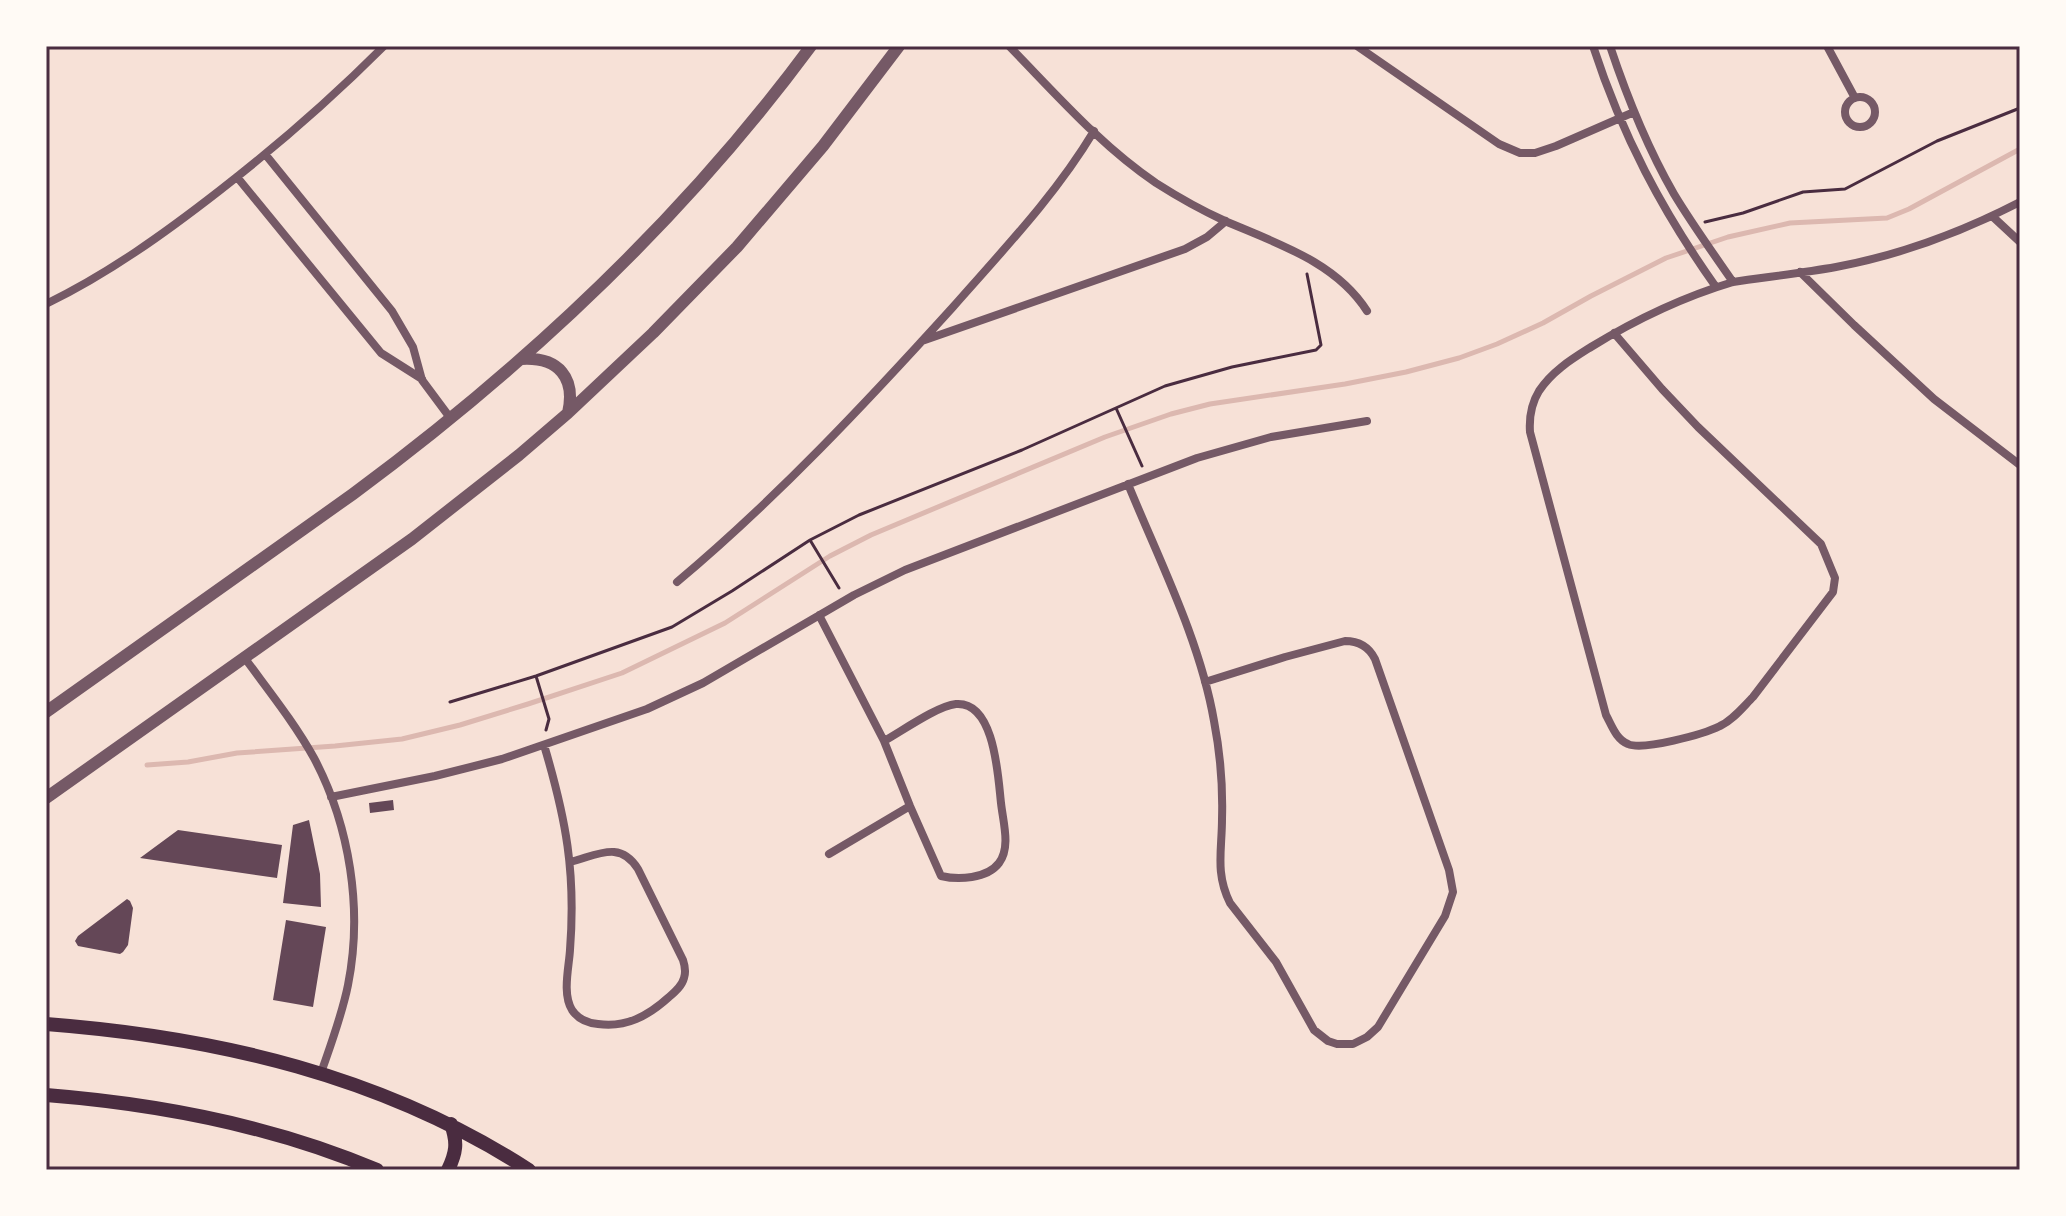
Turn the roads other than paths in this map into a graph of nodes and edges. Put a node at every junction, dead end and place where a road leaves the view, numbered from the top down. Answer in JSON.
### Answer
{"nodes":[{"id":1,"x":384,"y":46,"type":"edge"},
{"id":2,"x":811,"y":46,"type":"edge"},
{"id":3,"x":899,"y":46,"type":"edge"},
{"id":4,"x":1009,"y":46,"type":"edge"},
{"id":5,"x":1357,"y":46,"type":"edge"},
{"id":6,"x":1593,"y":46,"type":"edge"},
{"id":7,"x":1610,"y":46,"type":"edge"},
{"id":8,"x":1827,"y":46,"type":"edge"},
{"id":9,"x":1855,"y":98,"type":"dead end"},
{"id":10,"x":1634,"y":112,"type":"junction"},
{"id":11,"x":1620,"y":118,"type":"junction"},
{"id":12,"x":1094,"y":131,"type":"junction"},
{"id":13,"x":265,"y":154,"type":"junction"},
{"id":14,"x":237,"y":177,"type":"junction"},
{"id":15,"x":2020,"y":202,"type":"edge"},
{"id":16,"x":1992,"y":216,"type":"junction"},
{"id":17,"x":1226,"y":221,"type":"junction"},
{"id":18,"x":2020,"y":242,"type":"edge"},
{"id":19,"x":1800,"y":272,"type":"junction"},
{"id":20,"x":1733,"y":282,"type":"junction"},
{"id":21,"x":1716,"y":287,"type":"junction"},
{"id":22,"x":46,"y":304,"type":"edge"},
{"id":23,"x":1367,"y":311,"type":"dead end"},
{"id":24,"x":1614,"y":333,"type":"junction"},
{"id":25,"x":922,"y":341,"type":"junction"},
{"id":26,"x":522,"y":359,"type":"junction"},
{"id":27,"x":422,"y":380,"type":"junction"},
{"id":28,"x":568,"y":413,"type":"junction"},
{"id":29,"x":451,"y":419,"type":"junction"},
{"id":30,"x":1367,"y":421,"type":"dead end"},
{"id":31,"x":2020,"y":465,"type":"edge"},
{"id":32,"x":1128,"y":484,"type":"junction"},
{"id":33,"x":677,"y":582,"type":"dead end"},
{"id":34,"x":819,"y":615,"type":"junction"},
{"id":35,"x":244,"y":657,"type":"junction"},
{"id":36,"x":1205,"y":682,"type":"junction"},
{"id":37,"x":46,"y":712,"type":"edge"},
{"id":38,"x":884,"y":741,"type":"junction"},
{"id":39,"x":544,"y":745,"type":"junction"},
{"id":40,"x":331,"y":797,"type":"junction"},
{"id":41,"x":46,"y":798,"type":"edge"},
{"id":42,"x":910,"y":806,"type":"junction"},
{"id":43,"x":829,"y":854,"type":"dead end"},
{"id":44,"x":570,"y":862,"type":"junction"},
{"id":45,"x":46,"y":1024,"type":"edge"},
{"id":46,"x":321,"y":1073,"type":"junction"},
{"id":47,"x":46,"y":1095,"type":"edge"},
{"id":48,"x":451,"y":1124,"type":"junction"},
{"id":49,"x":377,"y":1170,"type":"edge"},
{"id":50,"x":448,"y":1170,"type":"edge"},
{"id":51,"x":529,"y":1170,"type":"edge"}],
"edges":[{"from":1,"to":13,"type":"street"},
{"from":2,"to":26,"type":"street"},
{"from":3,"to":28,"type":"street"},
{"from":4,"to":12,"type":"street"},
{"from":5,"to":11,"type":"street"},
{"from":6,"to":11,"type":"street"},
{"from":7,"to":10,"type":"street"},
{"from":8,"to":9,"type":"street"},
{"from":10,"to":11,"type":"street"},
{"from":10,"to":20,"type":"street"},
{"from":11,"to":21,"type":"street"},
{"from":12,"to":17,"type":"street"},
{"from":12,"to":25,"type":"street"},
{"from":13,"to":14,"type":"street"},
{"from":13,"to":27,"type":"street"},
{"from":14,"to":22,"type":"street"},
{"from":14,"to":27,"type":"street"},
{"from":15,"to":16,"type":"street"},
{"from":16,"to":18,"type":"street"},
{"from":16,"to":19,"type":"street"},
{"from":17,"to":23,"type":"street"},
{"from":17,"to":25,"type":"street"},
{"from":19,"to":20,"type":"street"},
{"from":19,"to":31,"type":"street"},
{"from":20,"to":21,"type":"street"},
{"from":21,"to":24,"type":"street"},
{"from":24,"to":24,"type":"street"},
{"from":25,"to":33,"type":"street"},
{"from":26,"to":28,"type":"street"},
{"from":26,"to":29,"type":"street"},
{"from":27,"to":29,"type":"street"},
{"from":28,"to":35,"type":"street"},
{"from":29,"to":37,"type":"street"},
{"from":30,"to":32,"type":"street"},
{"from":32,"to":34,"type":"street"},
{"from":32,"to":36,"type":"street"},
{"from":34,"to":38,"type":"street"},
{"from":34,"to":39,"type":"street"},
{"from":35,"to":40,"type":"street"},
{"from":35,"to":41,"type":"street"},
{"from":36,"to":36,"type":"street"},
{"from":38,"to":42,"type":"street"},
{"from":38,"to":42,"type":"street"},
{"from":39,"to":40,"type":"street"},
{"from":39,"to":44,"type":"street"},
{"from":40,"to":46,"type":"street"},
{"from":42,"to":43,"type":"street"},
{"from":44,"to":44,"type":"street"},
{"from":45,"to":46,"type":"main road"},
{"from":46,"to":48,"type":"main road"},
{"from":47,"to":49,"type":"main road"},
{"from":48,"to":50,"type":"main road"},
{"from":48,"to":51,"type":"main road"}]}
